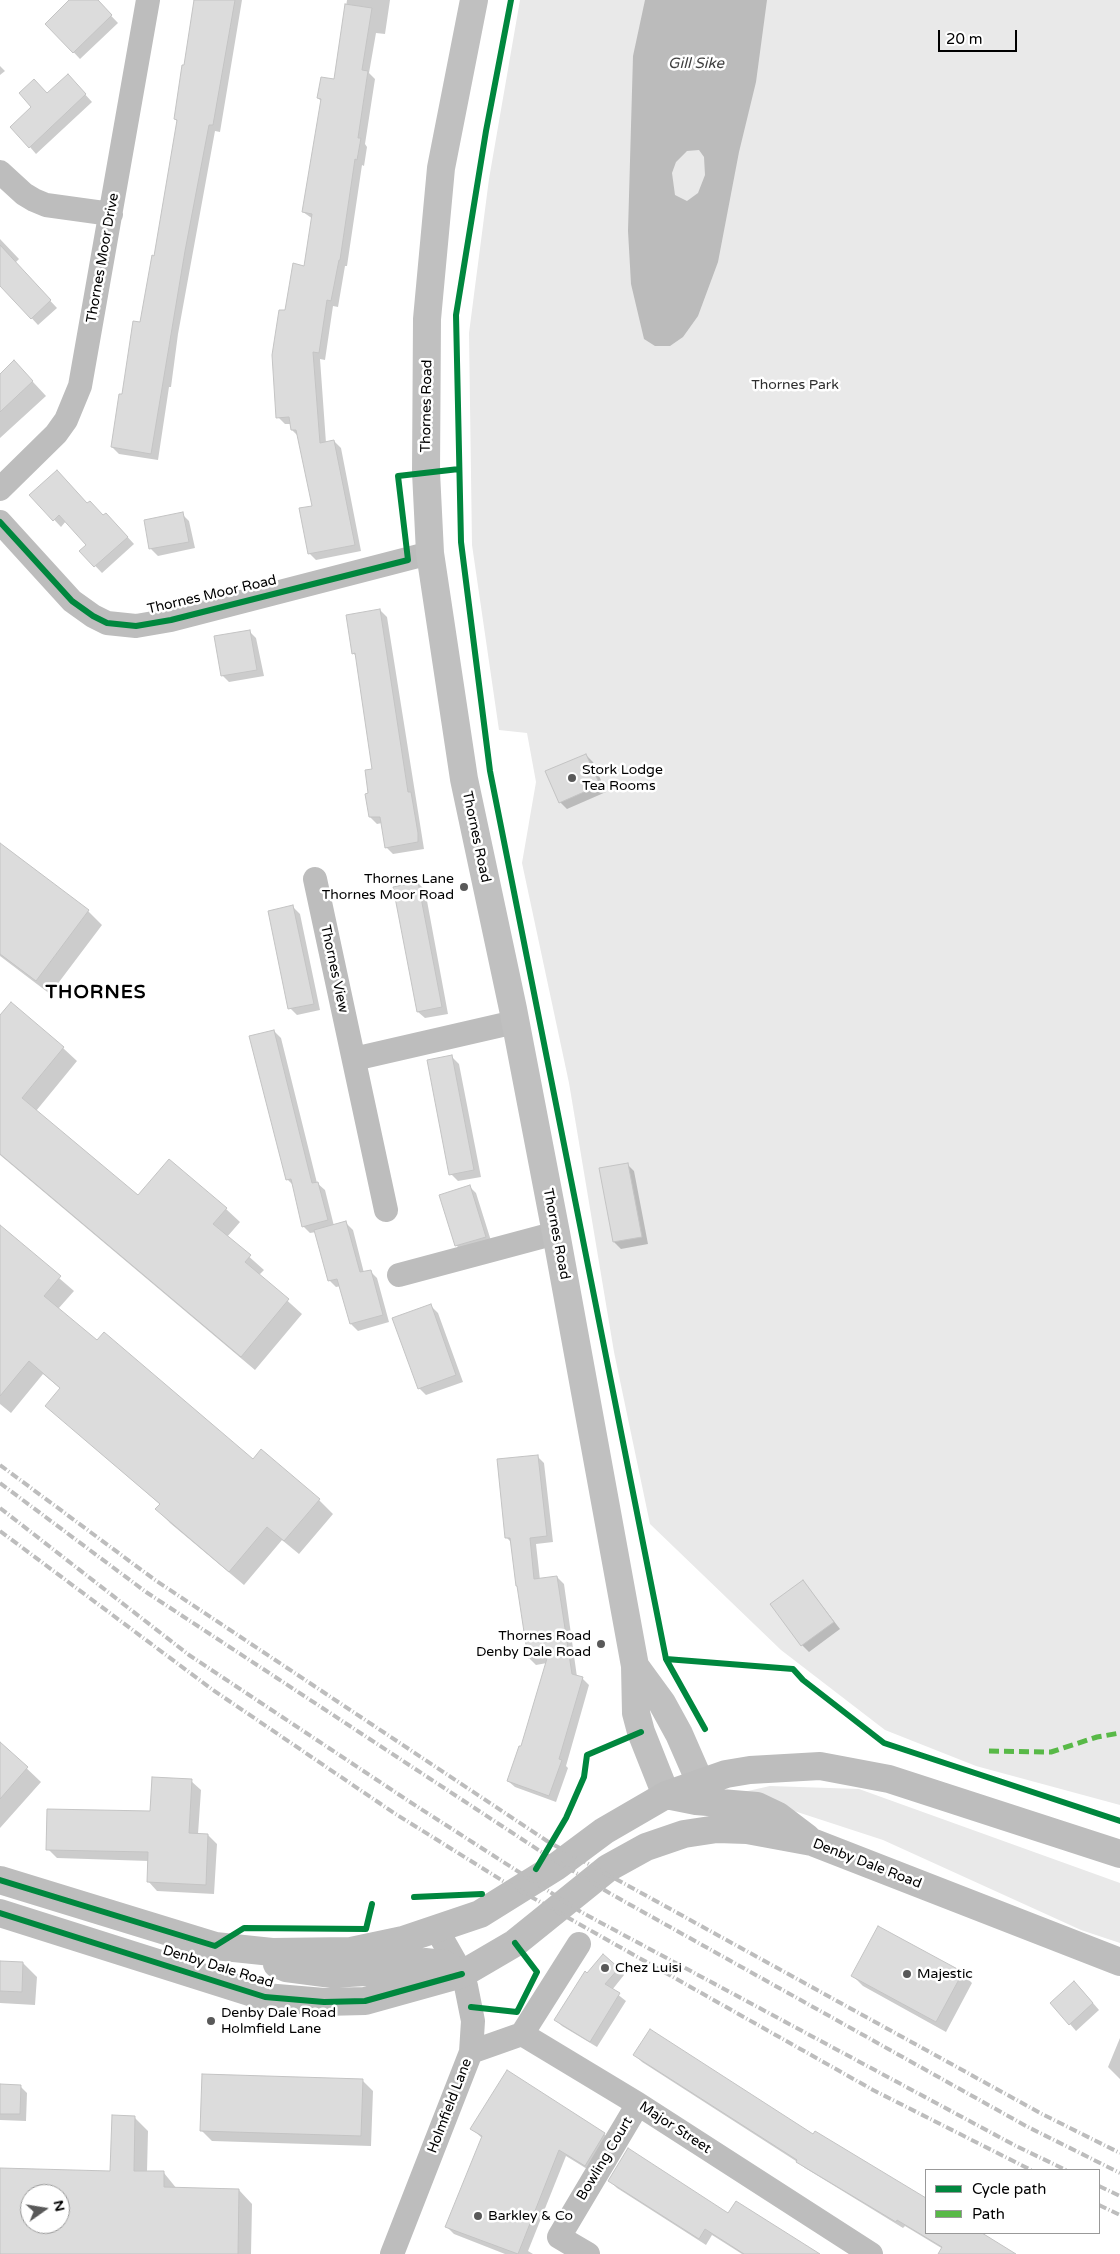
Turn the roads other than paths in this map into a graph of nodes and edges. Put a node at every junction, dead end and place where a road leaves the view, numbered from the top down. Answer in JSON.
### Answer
{"nodes":[{"id":1,"x":148,"y":0,"type":"edge"},
{"id":2,"x":474,"y":0,"type":"edge"},
{"id":3,"x":0,"y":172,"type":"edge"},
{"id":4,"x":111,"y":214,"type":"junction"},
{"id":5,"x":0,"y":489,"type":"edge"},
{"id":6,"x":0,"y":522,"type":"edge"},
{"id":7,"x":430,"y":553,"type":"junction"},
{"id":8,"x":315,"y":879,"type":"dead end"},
{"id":9,"x":515,"y":1022,"type":"junction"},
{"id":10,"x":354,"y":1059,"type":"junction"},
{"id":11,"x":386,"y":1210,"type":"dead end"},
{"id":12,"x":556,"y":1233,"type":"junction"},
{"id":13,"x":399,"y":1275,"type":"dead end"},
{"id":14,"x":635,"y":1666,"type":"junction"},
{"id":15,"x":698,"y":1792,"type":"junction"},
{"id":16,"x":666,"y":1795,"type":"junction"},
{"id":17,"x":684,"y":1834,"type":"junction"},
{"id":18,"x":812,"y":1842,"type":"junction"},
{"id":19,"x":1120,"y":1854,"type":"edge"},
{"id":20,"x":0,"y":1880,"type":"edge"},
{"id":21,"x":0,"y":1913,"type":"edge"},
{"id":22,"x":437,"y":1930,"type":"junction"},
{"id":23,"x":579,"y":1944,"type":"dead end"},
{"id":24,"x":243,"y":1950,"type":"junction"},
{"id":25,"x":1120,"y":1962,"type":"edge"},
{"id":26,"x":462,"y":1974,"type":"junction"},
{"id":27,"x":522,"y":2034,"type":"junction"},
{"id":28,"x":471,"y":2052,"type":"junction"},
{"id":29,"x":638,"y":2104,"type":"junction"},
{"id":30,"x":392,"y":2254,"type":"edge"},
{"id":31,"x":588,"y":2254,"type":"edge"},
{"id":32,"x":871,"y":2254,"type":"edge"}],
"edges":[{"from":1,"to":4,"type":"street","name":"Thornes Moor Drive"},
{"from":2,"to":7,"type":"main road","name":"Thornes Road"},
{"from":3,"to":4,"type":"street"},
{"from":4,"to":5,"type":"street","name":"Thornes Moor Drive"},
{"from":6,"to":7,"type":"street","name":"Thornes Moor Road"},
{"from":7,"to":9,"type":"main road","name":"Thornes Road"},
{"from":8,"to":10,"type":"street","name":"Thornes View"},
{"from":9,"to":10,"type":"street"},
{"from":9,"to":12,"type":"main road","name":"Thornes Road"},
{"from":10,"to":11,"type":"street","name":"Thornes View"},
{"from":12,"to":13,"type":"street"},
{"from":12,"to":14,"type":"main road","name":"Thornes Road"},
{"from":14,"to":15,"type":"main road","name":"Thornes Road"},
{"from":14,"to":16,"type":"main road","name":"Thornes Road"},
{"from":15,"to":16,"type":"main road","name":"Denby Dale Road"},
{"from":15,"to":17,"type":"main road"},
{"from":15,"to":18,"type":"main road"},
{"from":15,"to":19,"type":"main road","name":"Denby Dale Road"},
{"from":16,"to":22,"type":"main road","name":"Denby Dale Road"},
{"from":17,"to":18,"type":"main road","name":"Denby Dale Road"},
{"from":17,"to":26,"type":"main road","name":"Denby Dale Road"},
{"from":18,"to":25,"type":"main road","name":"Denby Dale Road"},
{"from":20,"to":24,"type":"main road","name":"Denby Dale Road"},
{"from":21,"to":26,"type":"main road","name":"Denby Dale Road"},
{"from":22,"to":24,"type":"main road","name":"Denby Dale Road"},
{"from":22,"to":26,"type":"street","name":"Holmfield Lane"},
{"from":23,"to":27,"type":"street"},
{"from":24,"to":26,"type":"main road"},
{"from":26,"to":28,"type":"street","name":"Holmfield Lane"},
{"from":27,"to":28,"type":"street"},
{"from":27,"to":29,"type":"street","name":"Major Street"},
{"from":28,"to":30,"type":"street","name":"Holmfield Lane"},
{"from":29,"to":31,"type":"street","name":"Bowling Court"},
{"from":29,"to":32,"type":"street","name":"Major Street"}]}
